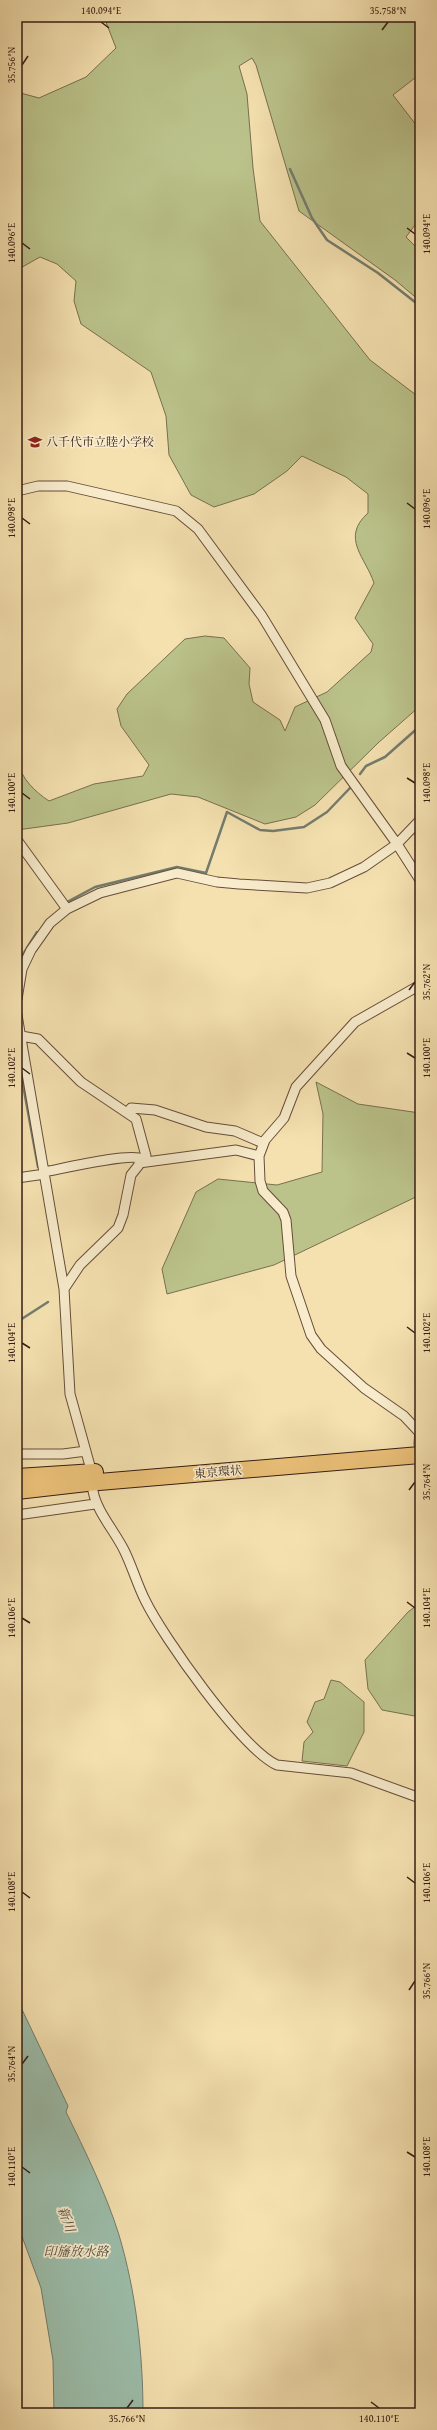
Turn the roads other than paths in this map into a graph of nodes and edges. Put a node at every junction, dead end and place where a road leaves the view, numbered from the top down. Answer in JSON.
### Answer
{"nodes":[{"id":1,"x":17,"y":491,"type":"edge"},
{"id":2,"x":420,"y":820,"type":"edge"},
{"id":3,"x":17,"y":840,"type":"edge"},
{"id":4,"x":397,"y":844,"type":"junction"},
{"id":5,"x":420,"y":880,"type":"edge"},
{"id":6,"x":67,"y":909,"type":"junction"},
{"id":7,"x":420,"y":985,"type":"edge"},
{"id":8,"x":17,"y":999,"type":"edge"},
{"id":9,"x":17,"y":1015,"type":"edge"},
{"id":10,"x":21,"y":1036,"type":"junction"},
{"id":11,"x":128,"y":1112,"type":"junction"},
{"id":12,"x":263,"y":1143,"type":"junction"},
{"id":13,"x":259,"y":1156,"type":"junction"},
{"id":14,"x":140,"y":1161,"type":"junction"},
{"id":15,"x":45,"y":1173,"type":"junction"},
{"id":16,"x":17,"y":1178,"type":"edge"},
{"id":17,"x":64,"y":1289,"type":"junction"},
{"id":18,"x":420,"y":1441,"type":"edge"},
{"id":19,"x":86,"y":1451,"type":"junction"},
{"id":20,"x":17,"y":1454,"type":"edge"},
{"id":21,"x":304,"y":1459,"type":"junction"},
{"id":22,"x":90,"y":1466,"type":"dead end"},
{"id":23,"x":17,"y":1477,"type":"edge"},
{"id":24,"x":17,"y":1491,"type":"edge"},
{"id":25,"x":93,"y":1491,"type":"dead end"},
{"id":26,"x":96,"y":1504,"type":"junction"},
{"id":27,"x":17,"y":1515,"type":"edge"},
{"id":28,"x":420,"y":1798,"type":"edge"}],
"edges":[{"from":1,"to":4,"type":"street"},
{"from":2,"to":4,"type":"street"},
{"from":3,"to":6,"type":"street"},
{"from":4,"to":5,"type":"street"},
{"from":4,"to":6,"type":"street"},
{"from":6,"to":8,"type":"street"},
{"from":7,"to":12,"type":"street"},
{"from":9,"to":10,"type":"street"},
{"from":10,"to":11,"type":"street"},
{"from":10,"to":15,"type":"street"},
{"from":11,"to":12,"type":"street"},
{"from":11,"to":14,"type":"street"},
{"from":12,"to":13,"type":"street"},
{"from":13,"to":14,"type":"street"},
{"from":13,"to":18,"type":"street"},
{"from":14,"to":15,"type":"street"},
{"from":14,"to":17,"type":"street"},
{"from":15,"to":16,"type":"street"},
{"from":15,"to":17,"type":"street"},
{"from":17,"to":19,"type":"street"},
{"from":18,"to":21,"type":"highway","name":"東京環状"},
{"from":19,"to":20,"type":"street"},
{"from":19,"to":22,"type":"street"},
{"from":21,"to":23,"type":"highway","name":"東京環状"},
{"from":21,"to":24,"type":"highway","name":"東京環状"},
{"from":25,"to":26,"type":"street"},
{"from":26,"to":27,"type":"street"},
{"from":26,"to":28,"type":"street"}]}
